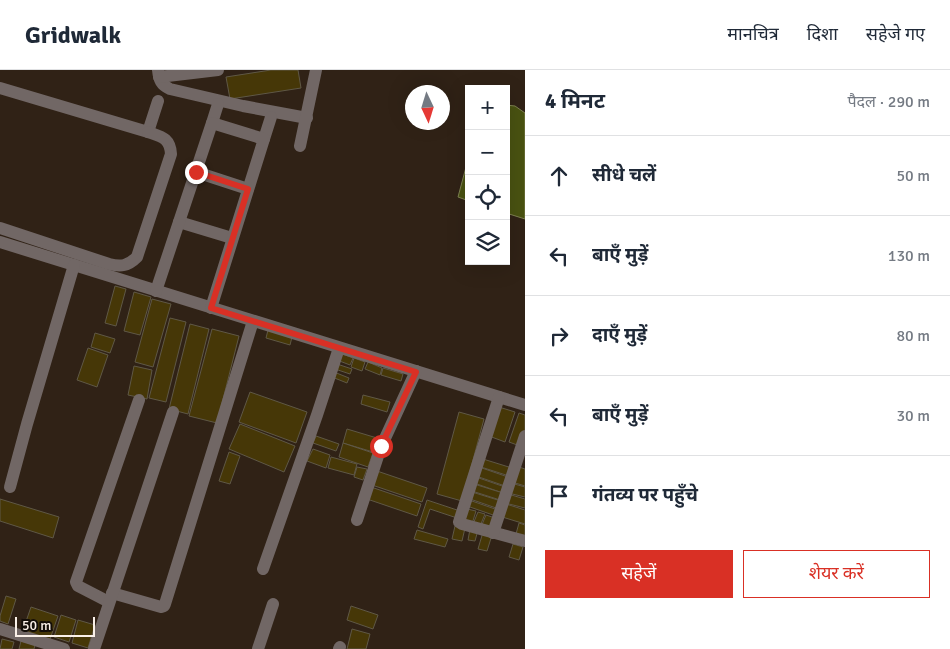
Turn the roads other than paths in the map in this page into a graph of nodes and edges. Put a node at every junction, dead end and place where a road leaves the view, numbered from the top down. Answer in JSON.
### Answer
{"nodes":[{"id":1,"x":218,"y":70,"type":"edge"},
{"id":2,"x":316,"y":70,"type":"edge"},
{"id":3,"x":159,"y":74,"type":"edge"},
{"id":4,"x":0,"y":89,"type":"edge"},
{"id":5,"x":158,"y":101,"type":"dead end"},
{"id":6,"x":218,"y":104,"type":"dead end"},
{"id":7,"x":271,"y":117,"type":"dead end"},
{"id":8,"x":307,"y":118,"type":"junction"},
{"id":9,"x":212,"y":124,"type":"junction"},
{"id":10,"x":148,"y":132,"type":"junction"},
{"id":11,"x":264,"y":139,"type":"junction"},
{"id":12,"x":300,"y":146,"type":"dead end"},
{"id":13,"x":196,"y":172,"type":"junction"},
{"id":14,"x":248,"y":189,"type":"junction"},
{"id":15,"x":179,"y":222,"type":"junction"},
{"id":16,"x":0,"y":228,"type":"edge"},
{"id":17,"x":232,"y":238,"type":"junction"},
{"id":18,"x":0,"y":242,"type":"edge"},
{"id":19,"x":74,"y":265,"type":"junction"},
{"id":20,"x":156,"y":291,"type":"junction"},
{"id":21,"x":211,"y":308,"type":"junction"},
{"id":22,"x":253,"y":321,"type":"junction"},
{"id":23,"x":339,"y":348,"type":"junction"},
{"id":24,"x":416,"y":372,"type":"junction"},
{"id":25,"x":499,"y":397,"type":"junction"},
{"id":26,"x":140,"y":400,"type":"dead end"},
{"id":27,"x":525,"y":406,"type":"edge"},
{"id":28,"x":173,"y":412,"type":"dead end"},
{"id":29,"x":525,"y":436,"type":"edge"},
{"id":30,"x":10,"y":487,"type":"dead end"},
{"id":31,"x":357,"y":520,"type":"dead end"},
{"id":32,"x":493,"y":533,"type":"junction"},
{"id":33,"x":525,"y":541,"type":"edge"},
{"id":34,"x":263,"y":569,"type":"dead end"},
{"id":35,"x":111,"y":598,"type":"junction"},
{"id":36,"x":273,"y":604,"type":"dead end"},
{"id":37,"x":0,"y":629,"type":"edge"},
{"id":38,"x":64,"y":649,"type":"edge"},
{"id":39,"x":94,"y":649,"type":"edge"},
{"id":40,"x":258,"y":649,"type":"edge"}],
"edges":[{"from":1,"to":3,"type":"street"},
{"from":2,"to":8,"type":"street"},
{"from":3,"to":8,"type":"street"},
{"from":4,"to":10,"type":"street"},
{"from":5,"to":10,"type":"street"},
{"from":6,"to":9,"type":"street"},
{"from":7,"to":11,"type":"street"},
{"from":8,"to":12,"type":"street"},
{"from":9,"to":11,"type":"street"},
{"from":9,"to":13,"type":"street"},
{"from":10,"to":16,"type":"street"},
{"from":11,"to":14,"type":"street"},
{"from":13,"to":14,"type":"street"},
{"from":13,"to":15,"type":"street"},
{"from":14,"to":17,"type":"street"},
{"from":15,"to":17,"type":"street"},
{"from":15,"to":20,"type":"street"},
{"from":17,"to":21,"type":"street"},
{"from":18,"to":19,"type":"street"},
{"from":19,"to":20,"type":"street"},
{"from":19,"to":30,"type":"street"},
{"from":20,"to":21,"type":"street"},
{"from":21,"to":22,"type":"street"},
{"from":22,"to":23,"type":"street"},
{"from":22,"to":35,"type":"street"},
{"from":23,"to":24,"type":"street"},
{"from":23,"to":34,"type":"street"},
{"from":24,"to":25,"type":"street"},
{"from":24,"to":31,"type":"street"},
{"from":25,"to":27,"type":"street"},
{"from":25,"to":32,"type":"street"},
{"from":26,"to":35,"type":"street"},
{"from":28,"to":35,"type":"street"},
{"from":29,"to":32,"type":"street"},
{"from":32,"to":33,"type":"street"},
{"from":35,"to":39,"type":"street"},
{"from":36,"to":40,"type":"street"},
{"from":37,"to":38,"type":"street"}]}
